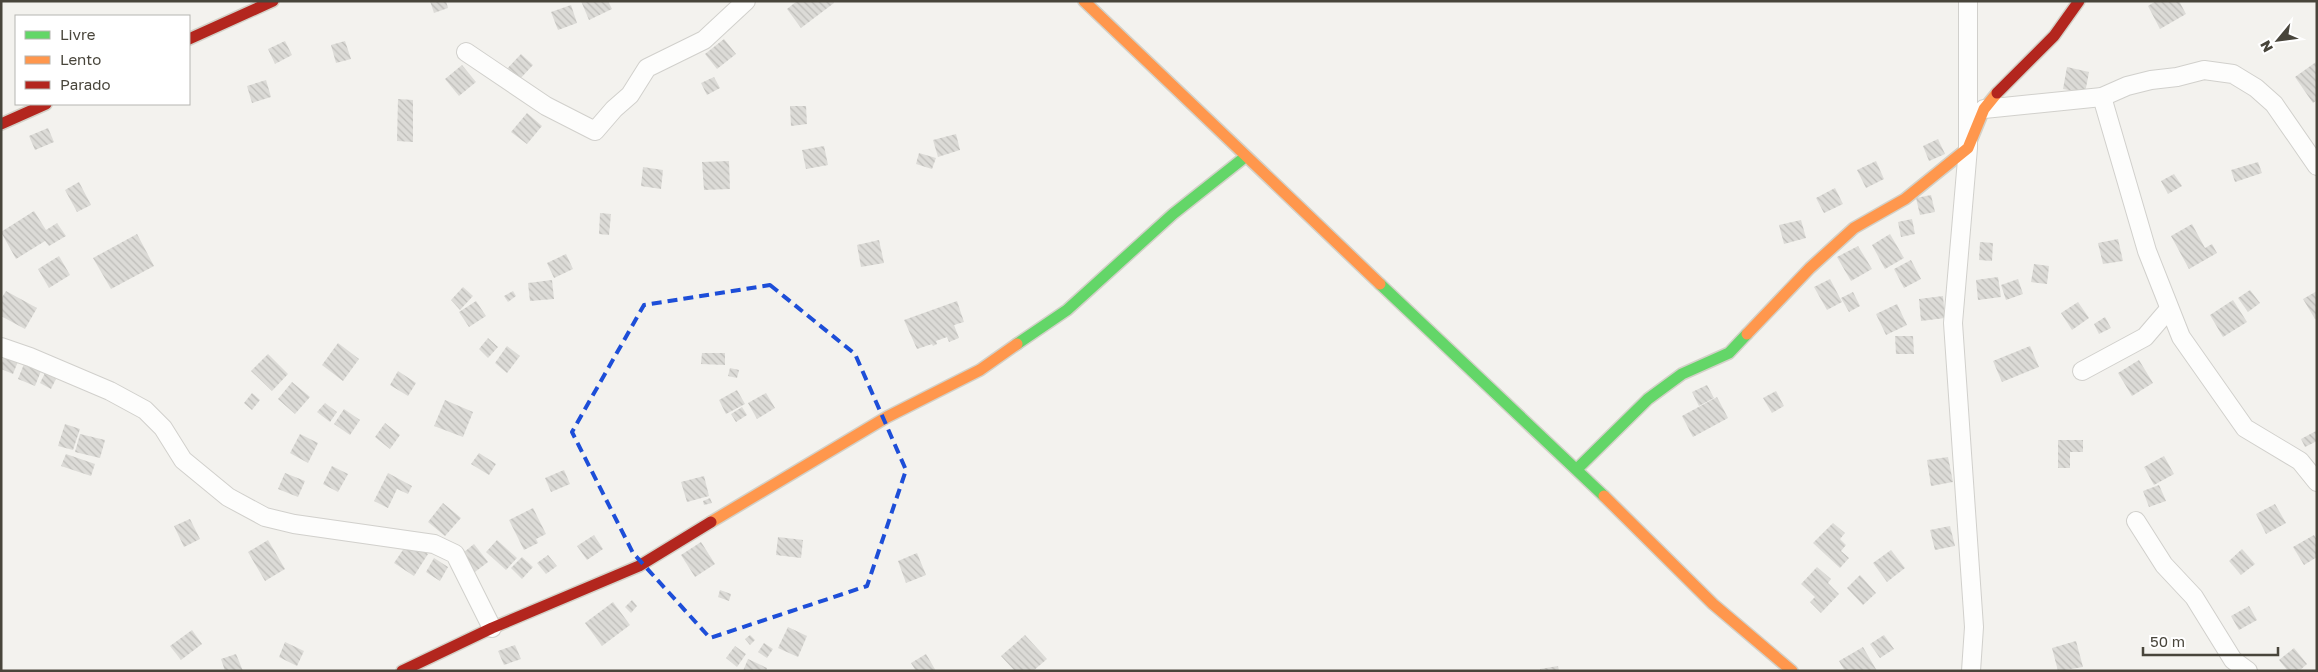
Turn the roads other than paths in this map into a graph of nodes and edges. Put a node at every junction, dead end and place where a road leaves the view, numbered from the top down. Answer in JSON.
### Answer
{"nodes":[{"id":1,"x":746,"y":1,"type":"edge"},
{"id":2,"x":1084,"y":1,"type":"edge"},
{"id":3,"x":1968,"y":1,"type":"edge"},
{"id":4,"x":2079,"y":1,"type":"edge"},
{"id":5,"x":268,"y":2,"type":"edge"},
{"id":6,"x":190,"y":39,"type":"edge"},
{"id":7,"x":466,"y":52,"type":"dead end"},
{"id":8,"x":2102,"y":97,"type":"junction"},
{"id":9,"x":44,"y":105,"type":"edge"},
{"id":10,"x":1984,"y":109,"type":"junction"},
{"id":11,"x":1,"y":124,"type":"edge"},
{"id":12,"x":1968,"y":148,"type":"junction"},
{"id":13,"x":1245,"y":157,"type":"junction"},
{"id":14,"x":2317,"y":166,"type":"edge"},
{"id":15,"x":2169,"y":308,"type":"junction"},
{"id":16,"x":1,"y":347,"type":"edge"},
{"id":17,"x":2082,"y":371,"type":"dead end"},
{"id":18,"x":1577,"y":469,"type":"junction"},
{"id":19,"x":2317,"y":482,"type":"edge"},
{"id":20,"x":2136,"y":521,"type":"dead end"},
{"id":21,"x":492,"y":628,"type":"junction"},
{"id":22,"x":402,"y":671,"type":"edge"},
{"id":23,"x":1792,"y":671,"type":"edge"},
{"id":24,"x":1971,"y":671,"type":"edge"},
{"id":25,"x":2248,"y":671,"type":"edge"}],
"edges":[{"from":1,"to":7,"type":"street"},
{"from":2,"to":13,"type":"street"},
{"from":3,"to":12,"type":"street"},
{"from":4,"to":10,"type":"street"},
{"from":5,"to":6,"type":"street"},
{"from":8,"to":10,"type":"street"},
{"from":8,"to":14,"type":"street"},
{"from":8,"to":15,"type":"street"},
{"from":9,"to":11,"type":"street"},
{"from":10,"to":12,"type":"street"},
{"from":12,"to":18,"type":"street"},
{"from":12,"to":24,"type":"street"},
{"from":13,"to":18,"type":"street"},
{"from":13,"to":21,"type":"street"},
{"from":15,"to":17,"type":"street"},
{"from":15,"to":19,"type":"street"},
{"from":16,"to":21,"type":"street"},
{"from":18,"to":23,"type":"street"},
{"from":20,"to":25,"type":"street"},
{"from":21,"to":22,"type":"street"}]}
